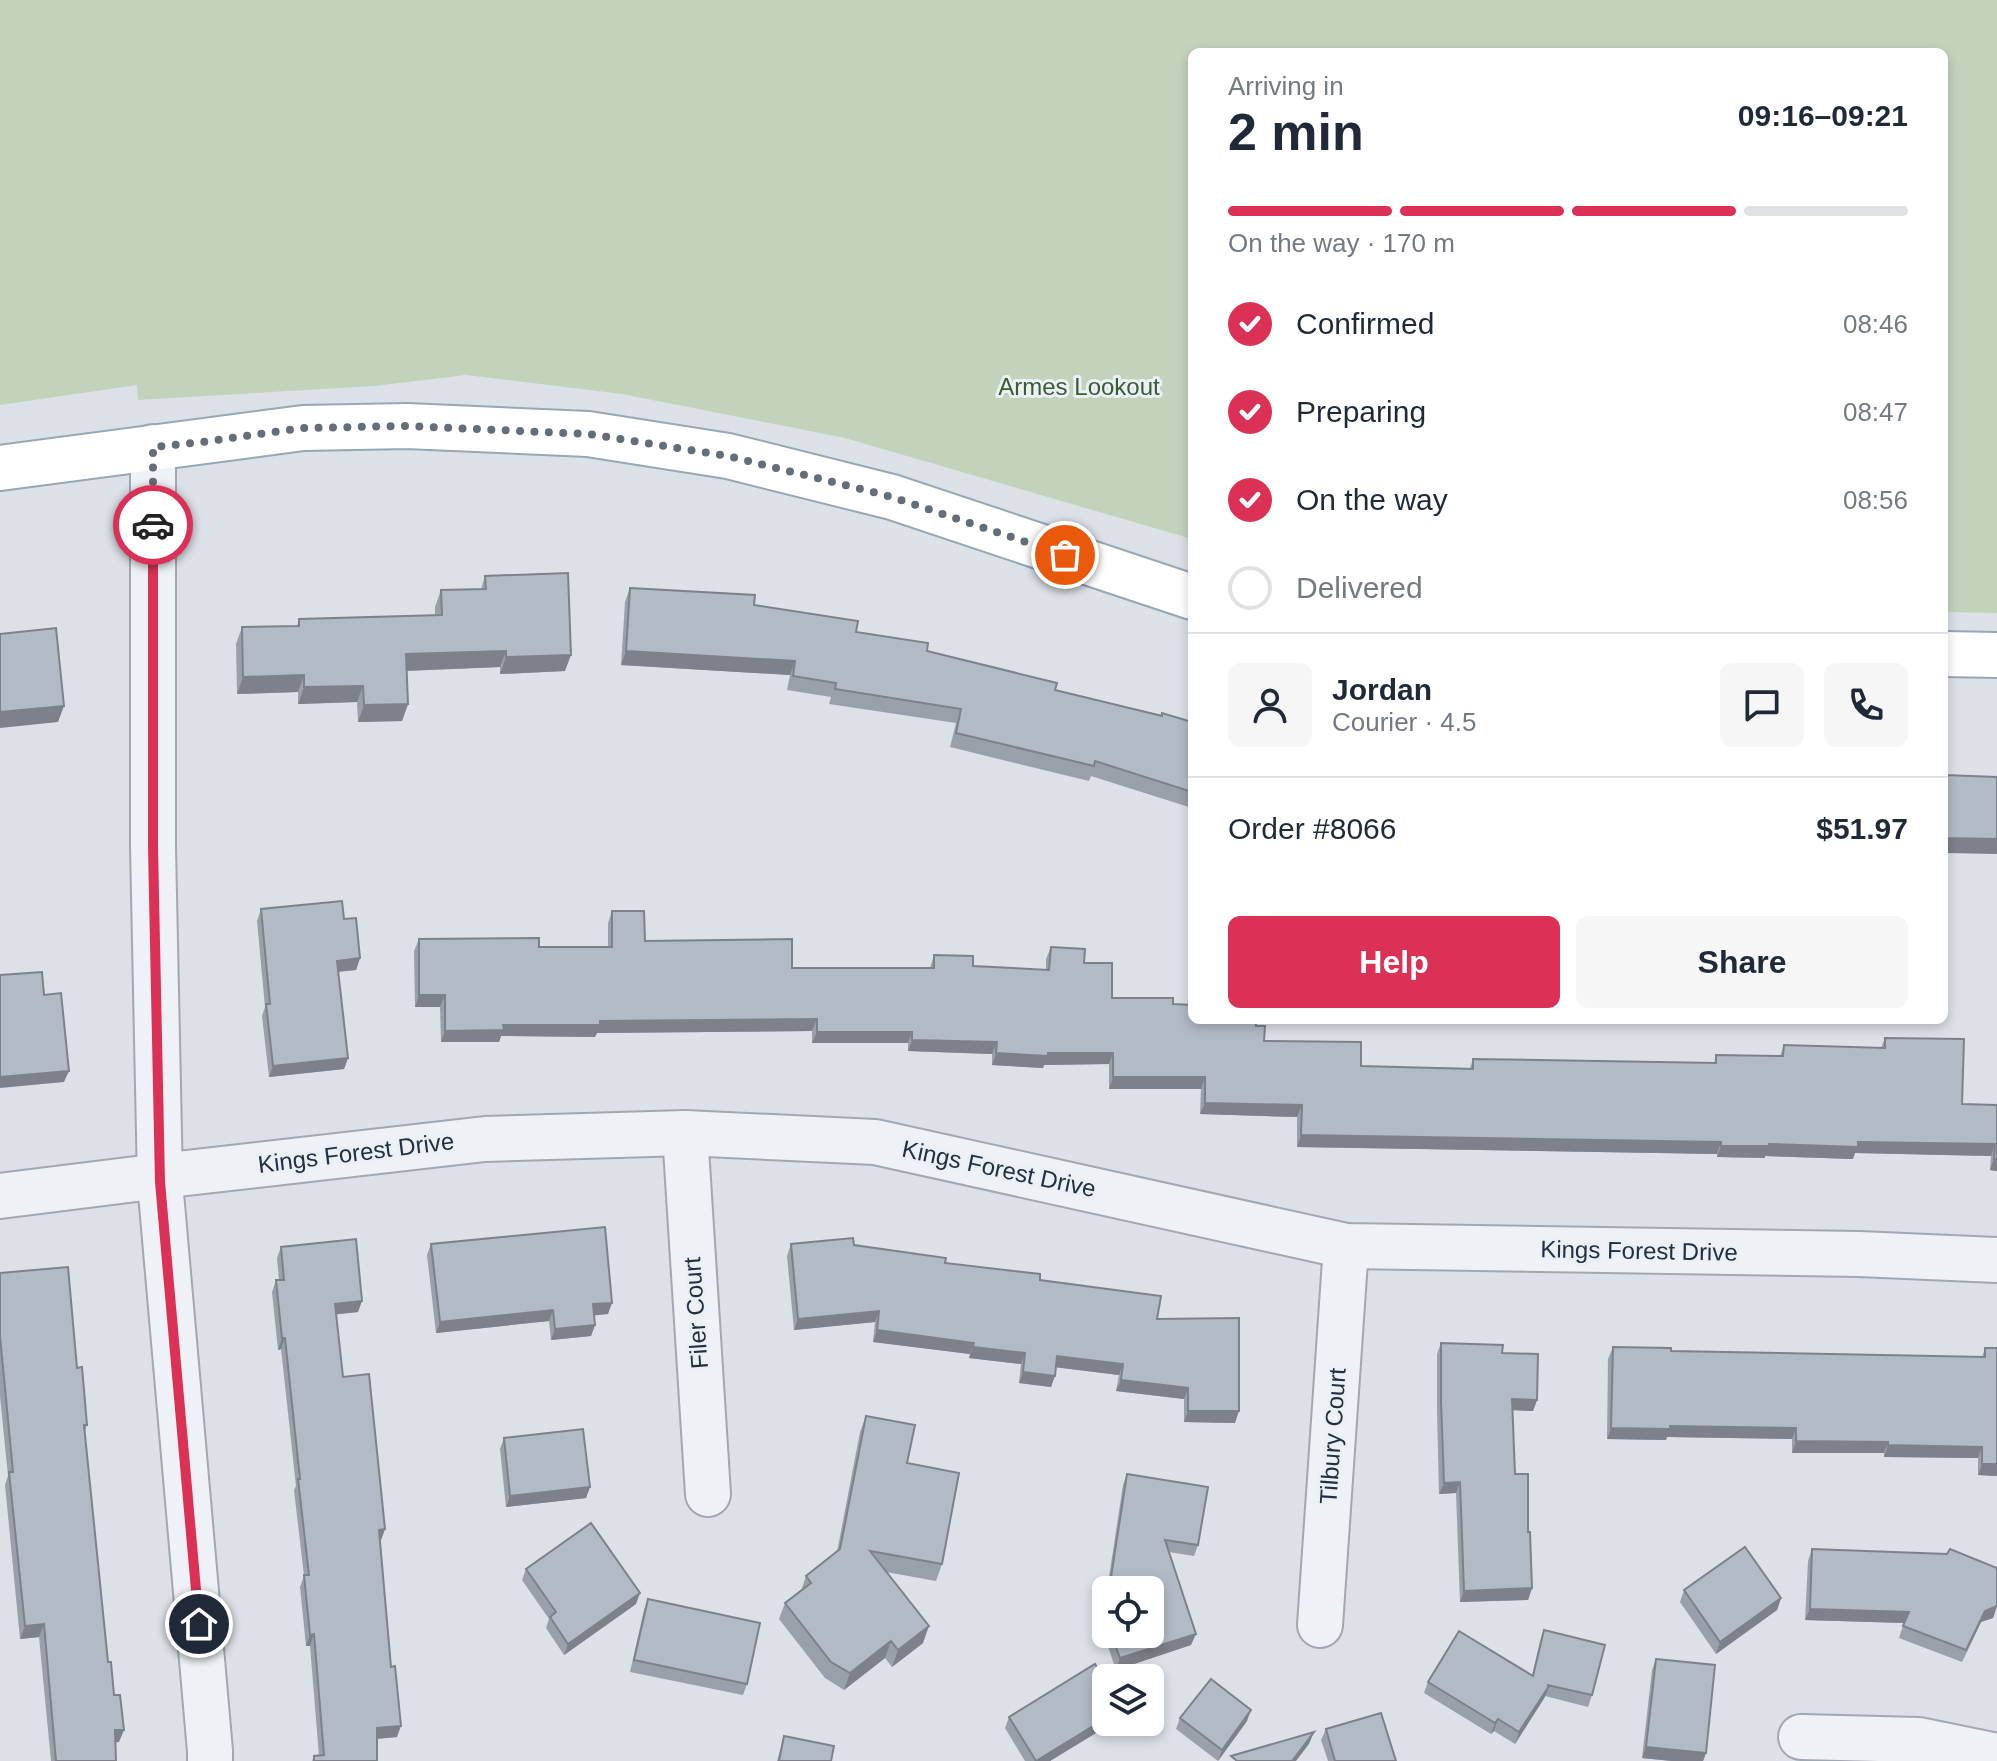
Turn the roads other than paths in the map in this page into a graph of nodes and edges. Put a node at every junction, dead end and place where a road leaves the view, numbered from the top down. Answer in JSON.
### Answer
{"nodes":[{"id":1,"x":153,"y":447,"type":"junction"},
{"id":2,"x":0,"y":468,"type":"edge"},
{"id":3,"x":1188,"y":596,"type":"edge"},
{"id":4,"x":1948,"y":654,"type":"edge"},
{"id":5,"x":1997,"y":655,"type":"edge"},
{"id":6,"x":685,"y":1133,"type":"junction"},
{"id":7,"x":160,"y":1176,"type":"junction"},
{"id":8,"x":0,"y":1196,"type":"edge"},
{"id":9,"x":1346,"y":1246,"type":"junction"},
{"id":10,"x":1997,"y":1260,"type":"edge"},
{"id":11,"x":708,"y":1494,"type":"dead end"},
{"id":12,"x":1320,"y":1625,"type":"dead end"},
{"id":13,"x":1801,"y":1737,"type":"dead end"},
{"id":14,"x":1997,"y":1756,"type":"edge"},
{"id":15,"x":210,"y":1761,"type":"edge"}],
"edges":[{"from":1,"to":2,"type":"main road"},
{"from":1,"to":3,"type":"main road"},
{"from":1,"to":7,"type":"street"},
{"from":4,"to":5,"type":"main road"},
{"from":6,"to":7,"type":"street","name":"Kings Forest Drive"},
{"from":6,"to":9,"type":"street","name":"Kings Forest Drive"},
{"from":6,"to":11,"type":"street","name":"Filer Court"},
{"from":7,"to":8,"type":"street","name":"Kings Forest Drive"},
{"from":7,"to":15,"type":"street"},
{"from":9,"to":10,"type":"street","name":"Kings Forest Drive"},
{"from":9,"to":12,"type":"street","name":"Tilbury Court"},
{"from":13,"to":14,"type":"street"}]}
